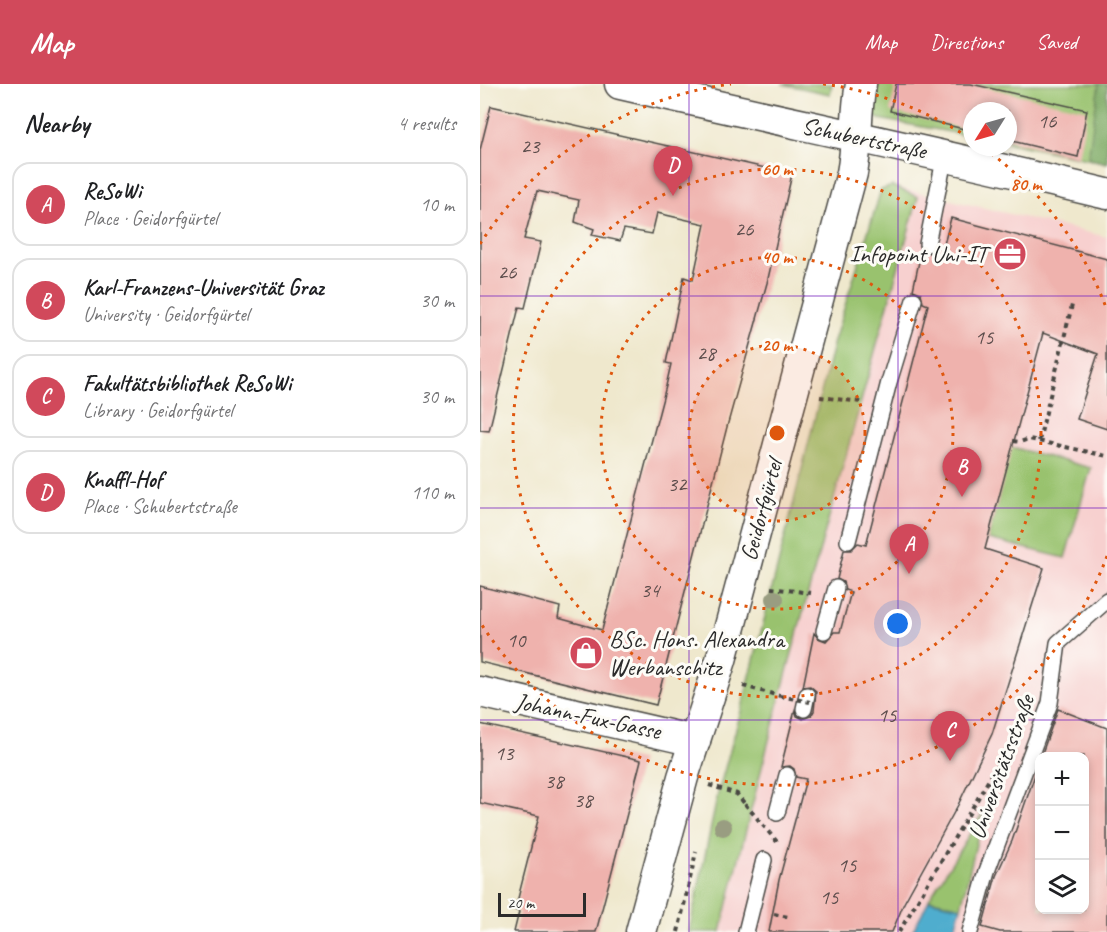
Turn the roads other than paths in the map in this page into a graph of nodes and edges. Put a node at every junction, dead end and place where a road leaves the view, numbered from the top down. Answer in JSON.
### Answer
{"nodes":[{"id":1,"x":620,"y":84,"type":"edge"},
{"id":2,"x":861,"y":84,"type":"edge"},
{"id":3,"x":856,"y":138,"type":"junction"},
{"id":4,"x":945,"y":155,"type":"junction"},
{"id":5,"x":1107,"y":194,"type":"edge"},
{"id":6,"x":927,"y":244,"type":"dead end"},
{"id":7,"x":914,"y":300,"type":"dead end"},
{"id":8,"x":848,"y":541,"type":"dead end"},
{"id":9,"x":836,"y":588,"type":"dead end"},
{"id":10,"x":1107,"y":600,"type":"edge"},
{"id":11,"x":824,"y":630,"type":"dead end"},
{"id":12,"x":480,"y":692,"type":"edge"},
{"id":13,"x":695,"y":741,"type":"junction"},
{"id":14,"x":787,"y":775,"type":"dead end"},
{"id":15,"x":777,"y":813,"type":"dead end"},
{"id":16,"x":764,"y":860,"type":"dead end"},
{"id":17,"x":641,"y":932,"type":"edge"},
{"id":18,"x":746,"y":932,"type":"edge"},
{"id":19,"x":970,"y":932,"type":"edge"}],
"edges":[{"from":1,"to":3,"type":"street","name":"Schubertstraße"},
{"from":2,"to":3,"type":"street","name":"Geidorfgürtel"},
{"from":3,"to":4,"type":"street","name":"Schubertstraße"},
{"from":3,"to":13,"type":"street","name":"Geidorfgürtel"},
{"from":4,"to":5,"type":"street","name":"Schubertstraße"},
{"from":4,"to":6,"type":"lane"},
{"from":7,"to":8,"type":"lane"},
{"from":9,"to":11,"type":"lane"},
{"from":10,"to":19,"type":"lane","name":"Universitätsstraße"},
{"from":12,"to":13,"type":"street","name":"Johann-Fux-Gasse"},
{"from":13,"to":17,"type":"street","name":"Geidorfgürtel"},
{"from":14,"to":15,"type":"lane"},
{"from":16,"to":18,"type":"lane"}]}
